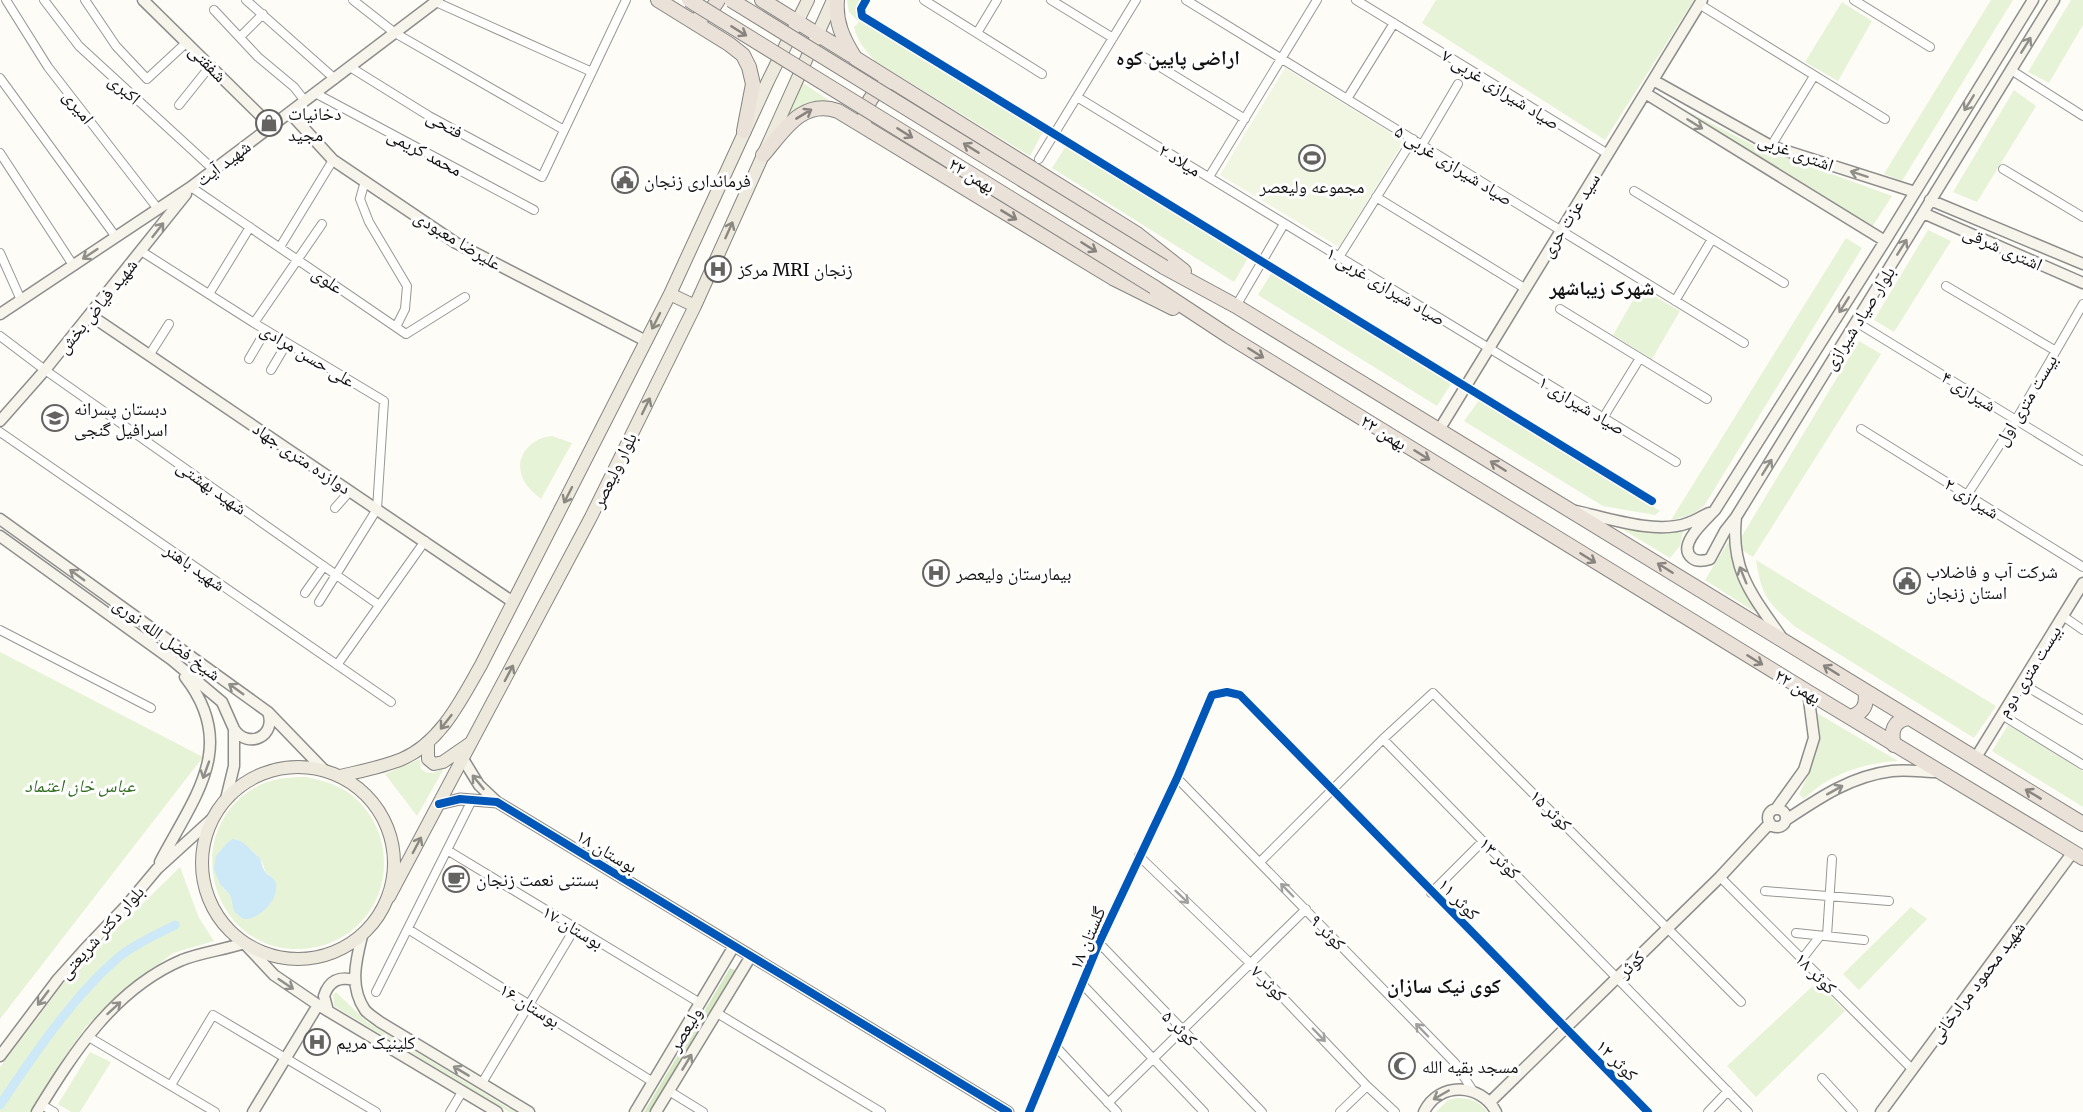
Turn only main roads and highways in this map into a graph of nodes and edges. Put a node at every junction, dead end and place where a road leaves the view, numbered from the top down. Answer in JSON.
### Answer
{"nodes":[{"id":1,"x":143,"y":0,"type":"edge"},
{"id":2,"x":658,"y":0,"type":"edge"},
{"id":3,"x":689,"y":0,"type":"edge"},
{"id":4,"x":718,"y":0,"type":"edge"},
{"id":5,"x":731,"y":0,"type":"edge"},
{"id":6,"x":762,"y":0,"type":"edge"},
{"id":7,"x":808,"y":0,"type":"edge"},
{"id":8,"x":835,"y":0,"type":"edge"},
{"id":9,"x":2032,"y":0,"type":"edge"},
{"id":10,"x":2054,"y":0,"type":"edge"},
{"id":11,"x":437,"y":1,"type":"edge"},
{"id":12,"x":1701,"y":2,"type":"edge"},
{"id":13,"x":710,"y":12,"type":"junction"},
{"id":14,"x":692,"y":21,"type":"junction"},
{"id":15,"x":797,"y":21,"type":"junction"},
{"id":16,"x":818,"y":33,"type":"junction"},
{"id":17,"x":855,"y":58,"type":"junction"},
{"id":18,"x":1653,"y":80,"type":"junction"},
{"id":19,"x":891,"y":82,"type":"junction"},
{"id":20,"x":1672,"y":91,"type":"junction"},
{"id":21,"x":1645,"y":93,"type":"junction"},
{"id":22,"x":1662,"y":104,"type":"junction"},
{"id":23,"x":290,"y":113,"type":"junction"},
{"id":24,"x":272,"y":127,"type":"junction"},
{"id":25,"x":865,"y":128,"type":"junction"},
{"id":26,"x":744,"y":131,"type":"junction"},
{"id":27,"x":763,"y":155,"type":"junction"},
{"id":28,"x":191,"y":187,"type":"junction"},
{"id":29,"x":1915,"y":192,"type":"junction"},
{"id":30,"x":1930,"y":200,"type":"junction"},
{"id":31,"x":1923,"y":213,"type":"junction"},
{"id":32,"x":1885,"y":241,"type":"junction"},
{"id":33,"x":2083,"y":264,"type":"edge"},
{"id":34,"x":2083,"y":283,"type":"edge"},
{"id":35,"x":670,"y":294,"type":"junction"},
{"id":36,"x":1214,"y":294,"type":"junction"},
{"id":37,"x":695,"y":306,"type":"junction"},
{"id":38,"x":0,"y":314,"type":"edge"},
{"id":39,"x":90,"y":315,"type":"junction"},
{"id":40,"x":1230,"y":337,"type":"junction"},
{"id":41,"x":646,"y":341,"type":"junction"},
{"id":42,"x":0,"y":421,"type":"edge"},
{"id":43,"x":1439,"y":430,"type":"junction"},
{"id":44,"x":1569,"y":510,"type":"junction"},
{"id":45,"x":1715,"y":510,"type":"junction"},
{"id":46,"x":1736,"y":517,"type":"junction"},
{"id":47,"x":0,"y":519,"type":"edge"},
{"id":48,"x":0,"y":536,"type":"edge"},
{"id":49,"x":2083,"y":583,"type":"edge"},
{"id":50,"x":513,"y":602,"type":"junction"},
{"id":51,"x":1785,"y":642,"type":"junction"},
{"id":52,"x":172,"y":660,"type":"junction"},
{"id":53,"x":1865,"y":691,"type":"junction"},
{"id":54,"x":1808,"y":692,"type":"junction"},
{"id":55,"x":268,"y":712,"type":"junction"},
{"id":56,"x":1850,"y":717,"type":"junction"},
{"id":57,"x":1909,"y":718,"type":"junction"},
{"id":58,"x":234,"y":729,"type":"junction"},
{"id":59,"x":473,"y":741,"type":"junction"},
{"id":60,"x":428,"y":743,"type":"junction"},
{"id":61,"x":1894,"y":745,"type":"junction"},
{"id":62,"x":463,"y":759,"type":"junction"},
{"id":63,"x":1975,"y":759,"type":"junction"},
{"id":64,"x":325,"y":771,"type":"junction"},
{"id":65,"x":1940,"y":772,"type":"junction"},
{"id":66,"x":340,"y":776,"type":"junction"},
{"id":67,"x":226,"y":799,"type":"junction"},
{"id":68,"x":496,"y":802,"type":"junction"},
{"id":69,"x":439,"y":804,"type":"junction"},
{"id":70,"x":1776,"y":809,"type":"junction"},
{"id":71,"x":213,"y":818,"type":"junction"},
{"id":72,"x":1786,"y":820,"type":"junction"},
{"id":73,"x":1770,"y":823,"type":"junction"},
{"id":74,"x":2083,"y":824,"type":"edge"},
{"id":75,"x":2078,"y":855,"type":"edge"},
{"id":76,"x":157,"y":869,"type":"junction"},
{"id":77,"x":389,"y":897,"type":"junction"},
{"id":78,"x":362,"y":936,"type":"junction"},
{"id":79,"x":244,"y":943,"type":"junction"},
{"id":80,"x":734,"y":946,"type":"junction"},
{"id":81,"x":751,"y":956,"type":"junction"},
{"id":82,"x":354,"y":980,"type":"junction"},
{"id":83,"x":318,"y":1005,"type":"junction"},
{"id":84,"x":328,"y":1011,"type":"junction"},
{"id":85,"x":0,"y":1056,"type":"edge"},
{"id":86,"x":1490,"y":1102,"type":"junction"},
{"id":87,"x":40,"y":1108,"type":"edge"},
{"id":88,"x":253,"y":1112,"type":"edge"},
{"id":89,"x":496,"y":1112,"type":"edge"},
{"id":90,"x":529,"y":1112,"type":"edge"},
{"id":91,"x":635,"y":1112,"type":"edge"},
{"id":92,"x":656,"y":1112,"type":"edge"},
{"id":93,"x":1008,"y":1112,"type":"edge"},
{"id":94,"x":1424,"y":1112,"type":"edge"},
{"id":95,"x":1496,"y":1112,"type":"edge"},
{"id":96,"x":1881,"y":1112,"type":"edge"}],
"edges":[{"from":1,"to":24,"type":"main road","name":"شفقتی"},
{"from":2,"to":14,"type":"highway"},
{"from":3,"to":13,"type":"highway","name":"۲۲ بهمن","bridge":true},
{"from":4,"to":13,"type":"highway"},
{"from":36,"to":5,"type":"highway","name":"۲۲ بهمن","one_way":true,"bridge":true},
{"from":6,"to":15,"type":"highway"},
{"from":7,"to":15,"type":"main road"},
{"from":8,"to":16,"type":"main road"},
{"from":8,"to":17,"type":"highway"},
{"from":9,"to":29,"type":"main road","name":"بلوار صیاد شیرازی","one_way":true},
{"from":30,"to":10,"type":"main road","name":"بلوار صیاد شیرازی","one_way":true},
{"from":11,"to":23,"type":"main road","name":"شهید آیت"},
{"from":12,"to":18,"type":"main road","name":"سید عزت حری"},
{"from":13,"to":14,"type":"highway"},
{"from":13,"to":40,"type":"highway","name":"۲۲ بهمن","one_way":true,"bridge":true},
{"from":14,"to":26,"type":"highway"},
{"from":15,"to":16,"type":"highway"},
{"from":15,"to":26,"type":"main road","name":"بلوار ولیعصر"},
{"from":16,"to":17,"type":"highway"},
{"from":16,"to":27,"type":"main road","name":"بلوار ولیعصر"},
{"from":17,"to":19,"type":"highway"},
{"from":18,"to":20,"type":"main road","name":"اشتری غربی"},
{"from":18,"to":21,"type":"main road","name":"سید عزت حری"},
{"from":19,"to":25,"type":"highway"},
{"from":19,"to":36,"type":"highway"},
{"from":20,"to":22,"type":"main road"},
{"from":29,"to":20,"type":"main road","name":"اشتری غربی","one_way":true},
{"from":21,"to":22,"type":"main road","name":"اشتری غربی"},
{"from":21,"to":43,"type":"main road","name":"سید عزت حری"},
{"from":22,"to":32,"type":"main road","name":"اشتری غربی","one_way":true},
{"from":23,"to":24,"type":"main road","name":"شهید آیت"},
{"from":23,"to":41,"type":"main road","name":"علیرضا معبودی"},
{"from":24,"to":28,"type":"main road","name":"شهید آیت"},
{"from":27,"to":25,"type":"highway","one_way":true},
{"from":25,"to":40,"type":"highway","one_way":true},
{"from":26,"to":35,"type":"main road","name":"بلوار ولیعصر"},
{"from":37,"to":27,"type":"main road","name":"بلوار ولیعصر","one_way":true},
{"from":28,"to":38,"type":"main road","name":"شهید آیت","one_way":true},
{"from":39,"to":28,"type":"main road","name":"شهید فیاض بخش","one_way":true},
{"from":29,"to":32,"type":"main road","name":"بلوار صیاد شیرازی"},
{"from":30,"to":31,"type":"main road","name":"بلوار صیاد شیرازی"},
{"from":30,"to":33,"type":"main road","name":"اشتری شرقی"},
{"from":31,"to":34,"type":"main road","name":"اشتری شرقی"},
{"from":46,"to":31,"type":"main road","name":"بلوار صیاد شیرازی","one_way":true},
{"from":32,"to":45,"type":"main road","name":"بلوار صیاد شیرازی","one_way":true},
{"from":35,"to":37,"type":"main road"},
{"from":35,"to":41,"type":"main road","name":"بلوار ولیعصر","one_way":true},
{"from":36,"to":43,"type":"highway","name":"۲۲ بهمن"},
{"from":59,"to":37,"type":"main road","name":"بلوار ولیعصر","one_way":true},
{"from":39,"to":42,"type":"main road","name":"شهید فیاض بخش"},
{"from":39,"to":50,"type":"main road","name":"دوازده متری جهاد"},
{"from":40,"to":54,"type":"highway","name":"۲۲ بهمن","one_way":true},
{"from":41,"to":50,"type":"main road","name":"بلوار ولیعصر","one_way":true},
{"from":44,"to":43,"type":"highway","name":"۲۲ بهمن","one_way":true},
{"from":44,"to":45,"type":"main road"},
{"from":51,"to":44,"type":"highway","name":"۲۲ بهمن","one_way":true},
{"from":45,"to":46,"type":"main road","name":"بلوار صیاد شیرازی"},
{"from":51,"to":46,"type":"main road","one_way":true},
{"from":55,"to":47,"type":"main road","name":"شیخ فضل الله نوری","one_way":true},
{"from":48,"to":52,"type":"main road","name":"شیخ فضل الله نوری"},
{"from":49,"to":63,"type":"main road","name":"بیست متری دوم"},
{"from":50,"to":60,"type":"main road","name":"بلوار ولیعصر","one_way":true},
{"from":53,"to":51,"type":"highway","name":"۲۲ بهمن","one_way":true},
{"from":52,"to":58,"type":"main road","name":"شیخ فضل الله نوری"},
{"from":52,"to":76,"type":"main road","one_way":true},
{"from":53,"to":56,"type":"highway"},
{"from":53,"to":57,"type":"highway","name":"۲۲ بهمن"},
{"from":54,"to":56,"type":"highway","name":"۲۲ بهمن"},
{"from":54,"to":70,"type":"main road"},
{"from":55,"to":58,"type":"main road"},
{"from":55,"to":64,"type":"main road","name":"شیخ فضل الله نوری"},
{"from":56,"to":61,"type":"highway","name":"۲۲ بهمن"},
{"from":57,"to":61,"type":"highway"},
{"from":57,"to":63,"type":"highway","name":"۲۲ بهمن"},
{"from":58,"to":67,"type":"main road","name":"شیخ فضل الله نوری"},
{"from":59,"to":60,"type":"main road"},
{"from":59,"to":62,"type":"main road","name":"بلوار ولیعصر"},
{"from":60,"to":66,"type":"main road","name":"بلوار ولیعصر"},
{"from":61,"to":65,"type":"highway","name":"۲۲ بهمن"},
{"from":68,"to":62,"type":"main road","one_way":true},
{"from":62,"to":69,"type":"main road","name":"بلوار ولیعصر"},
{"from":74,"to":63,"type":"highway","name":"۲۲ بهمن","one_way":true},
{"from":64,"to":66,"type":"main road"},
{"from":64,"to":67,"type":"main road"},
{"from":72,"to":65,"type":"main road","one_way":true},
{"from":65,"to":75,"type":"highway","name":"۲۲ بهمن"},
{"from":66,"to":77,"type":"main road"},
{"from":67,"to":71,"type":"main road"},
{"from":68,"to":69,"type":"main road","name":"بوستان ۱۸"},
{"from":68,"to":80,"type":"main road","name":"بوستان ۱۸"},
{"from":77,"to":69,"type":"main road","name":"بلوار ولیعصر","one_way":true},
{"from":70,"to":72,"type":"main road"},
{"from":70,"to":73,"type":"main road"},
{"from":71,"to":76,"type":"main road","name":"بلوار دکتر شریعتی"},
{"from":71,"to":79,"type":"main road"},
{"from":72,"to":73,"type":"main road"},
{"from":73,"to":86,"type":"main road","name":"کوثر"},
{"from":75,"to":96,"type":"main road","name":"شهید محمود مرادخانی"},
{"from":76,"to":85,"type":"main road","name":"بلوار دکتر شریعتی","one_way":true},
{"from":77,"to":78,"type":"main road"},
{"from":78,"to":79,"type":"main road"},
{"from":78,"to":82,"type":"main road"},
{"from":79,"to":83,"type":"main road","one_way":true},
{"from":87,"to":79,"type":"main road","one_way":true},
{"from":80,"to":81,"type":"main road","name":"بوستان ۱۸"},
{"from":80,"to":91,"type":"main road","name":"ولیعصر"},
{"from":92,"to":81,"type":"main road","name":"ولیعصر","one_way":true},
{"from":81,"to":93,"type":"main road"},
{"from":82,"to":84,"type":"main road"},
{"from":90,"to":82,"type":"main road","one_way":true},
{"from":83,"to":84,"type":"main road"},
{"from":83,"to":88,"type":"main road"},
{"from":84,"to":89,"type":"main road"},
{"from":86,"to":94,"type":"main road","one_way":true},
{"from":86,"to":95,"type":"main road"}]}
